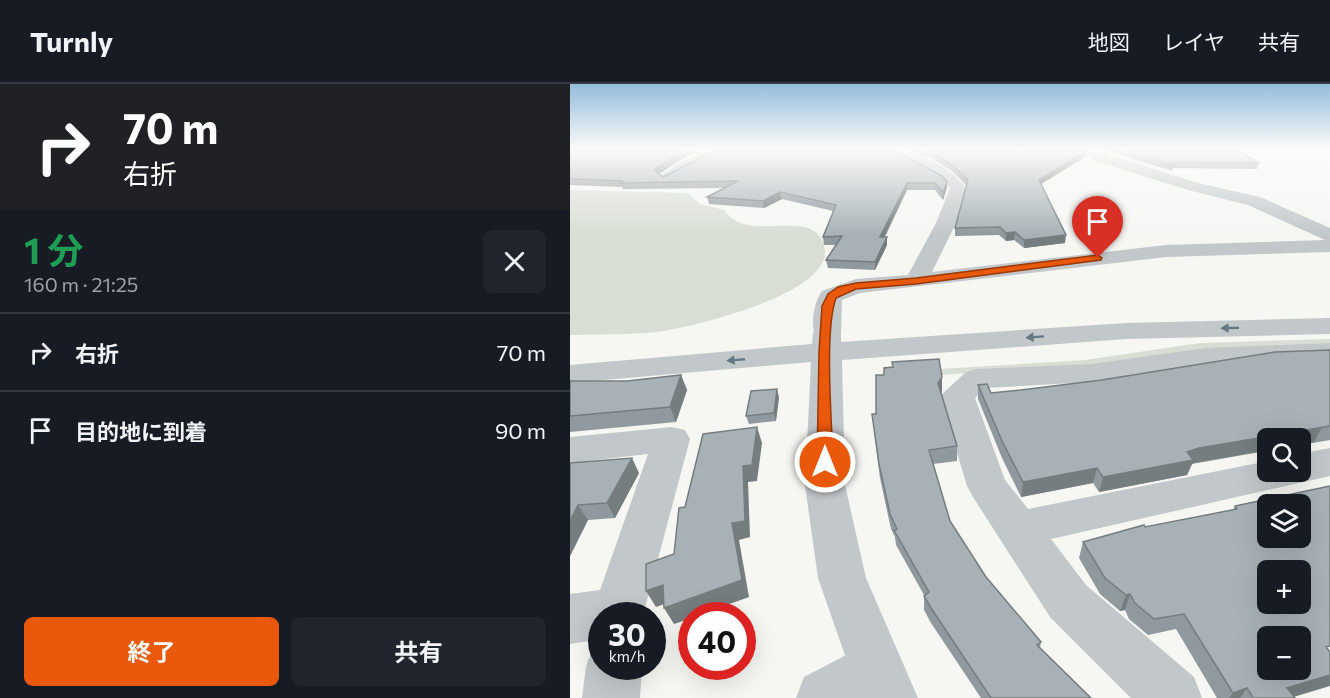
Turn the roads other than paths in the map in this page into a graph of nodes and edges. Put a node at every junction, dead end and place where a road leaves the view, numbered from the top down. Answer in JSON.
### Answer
{"nodes":[{"id":1,"x":948,"y":178,"type":"edge"},
{"id":2,"x":1164,"y":178,"type":"edge"},
{"id":3,"x":1330,"y":235,"type":"edge"},
{"id":4,"x":1330,"y":246,"type":"edge"},
{"id":5,"x":916,"y":281,"type":"junction"},
{"id":6,"x":1330,"y":307,"type":"edge"},
{"id":7,"x":1330,"y":326,"type":"edge"},
{"id":8,"x":826,"y":342,"type":"junction"},
{"id":9,"x":1330,"y":352,"type":"edge"},
{"id":10,"x":570,"y":354,"type":"edge"},
{"id":11,"x":570,"y":374,"type":"edge"},
{"id":12,"x":570,"y":450,"type":"edge"},
{"id":13,"x":1330,"y":462,"type":"edge"},
{"id":14,"x":1311,"y":466,"type":"edge"},
{"id":15,"x":1257,"y":477,"type":"edge"},
{"id":16,"x":1018,"y":529,"type":"junction"},
{"id":17,"x":607,"y":602,"type":"edge"},
{"id":18,"x":613,"y":680,"type":"edge"},
{"id":19,"x":882,"y":683,"type":"edge"},
{"id":20,"x":611,"y":698,"type":"edge"},
{"id":21,"x":825,"y":698,"type":"edge"},
{"id":22,"x":1173,"y":698,"type":"edge"}],
"edges":[{"from":1,"to":5,"type":"street"},
{"from":2,"to":3,"type":"street"},
{"from":4,"to":5,"type":"street"},
{"from":5,"to":8,"type":"street"},
{"from":6,"to":8,"type":"street"},
{"from":7,"to":8,"type":"street","one_way":true},
{"from":8,"to":10,"type":"street"},
{"from":8,"to":11,"type":"street","one_way":true},
{"from":8,"to":19,"type":"street"},
{"from":9,"to":16,"type":"street"},
{"from":12,"to":17,"type":"street"},
{"from":13,"to":14,"type":"street"},
{"from":15,"to":16,"type":"street"},
{"from":16,"to":22,"type":"street"},
{"from":18,"to":20,"type":"street"},
{"from":19,"to":21,"type":"street"}]}
